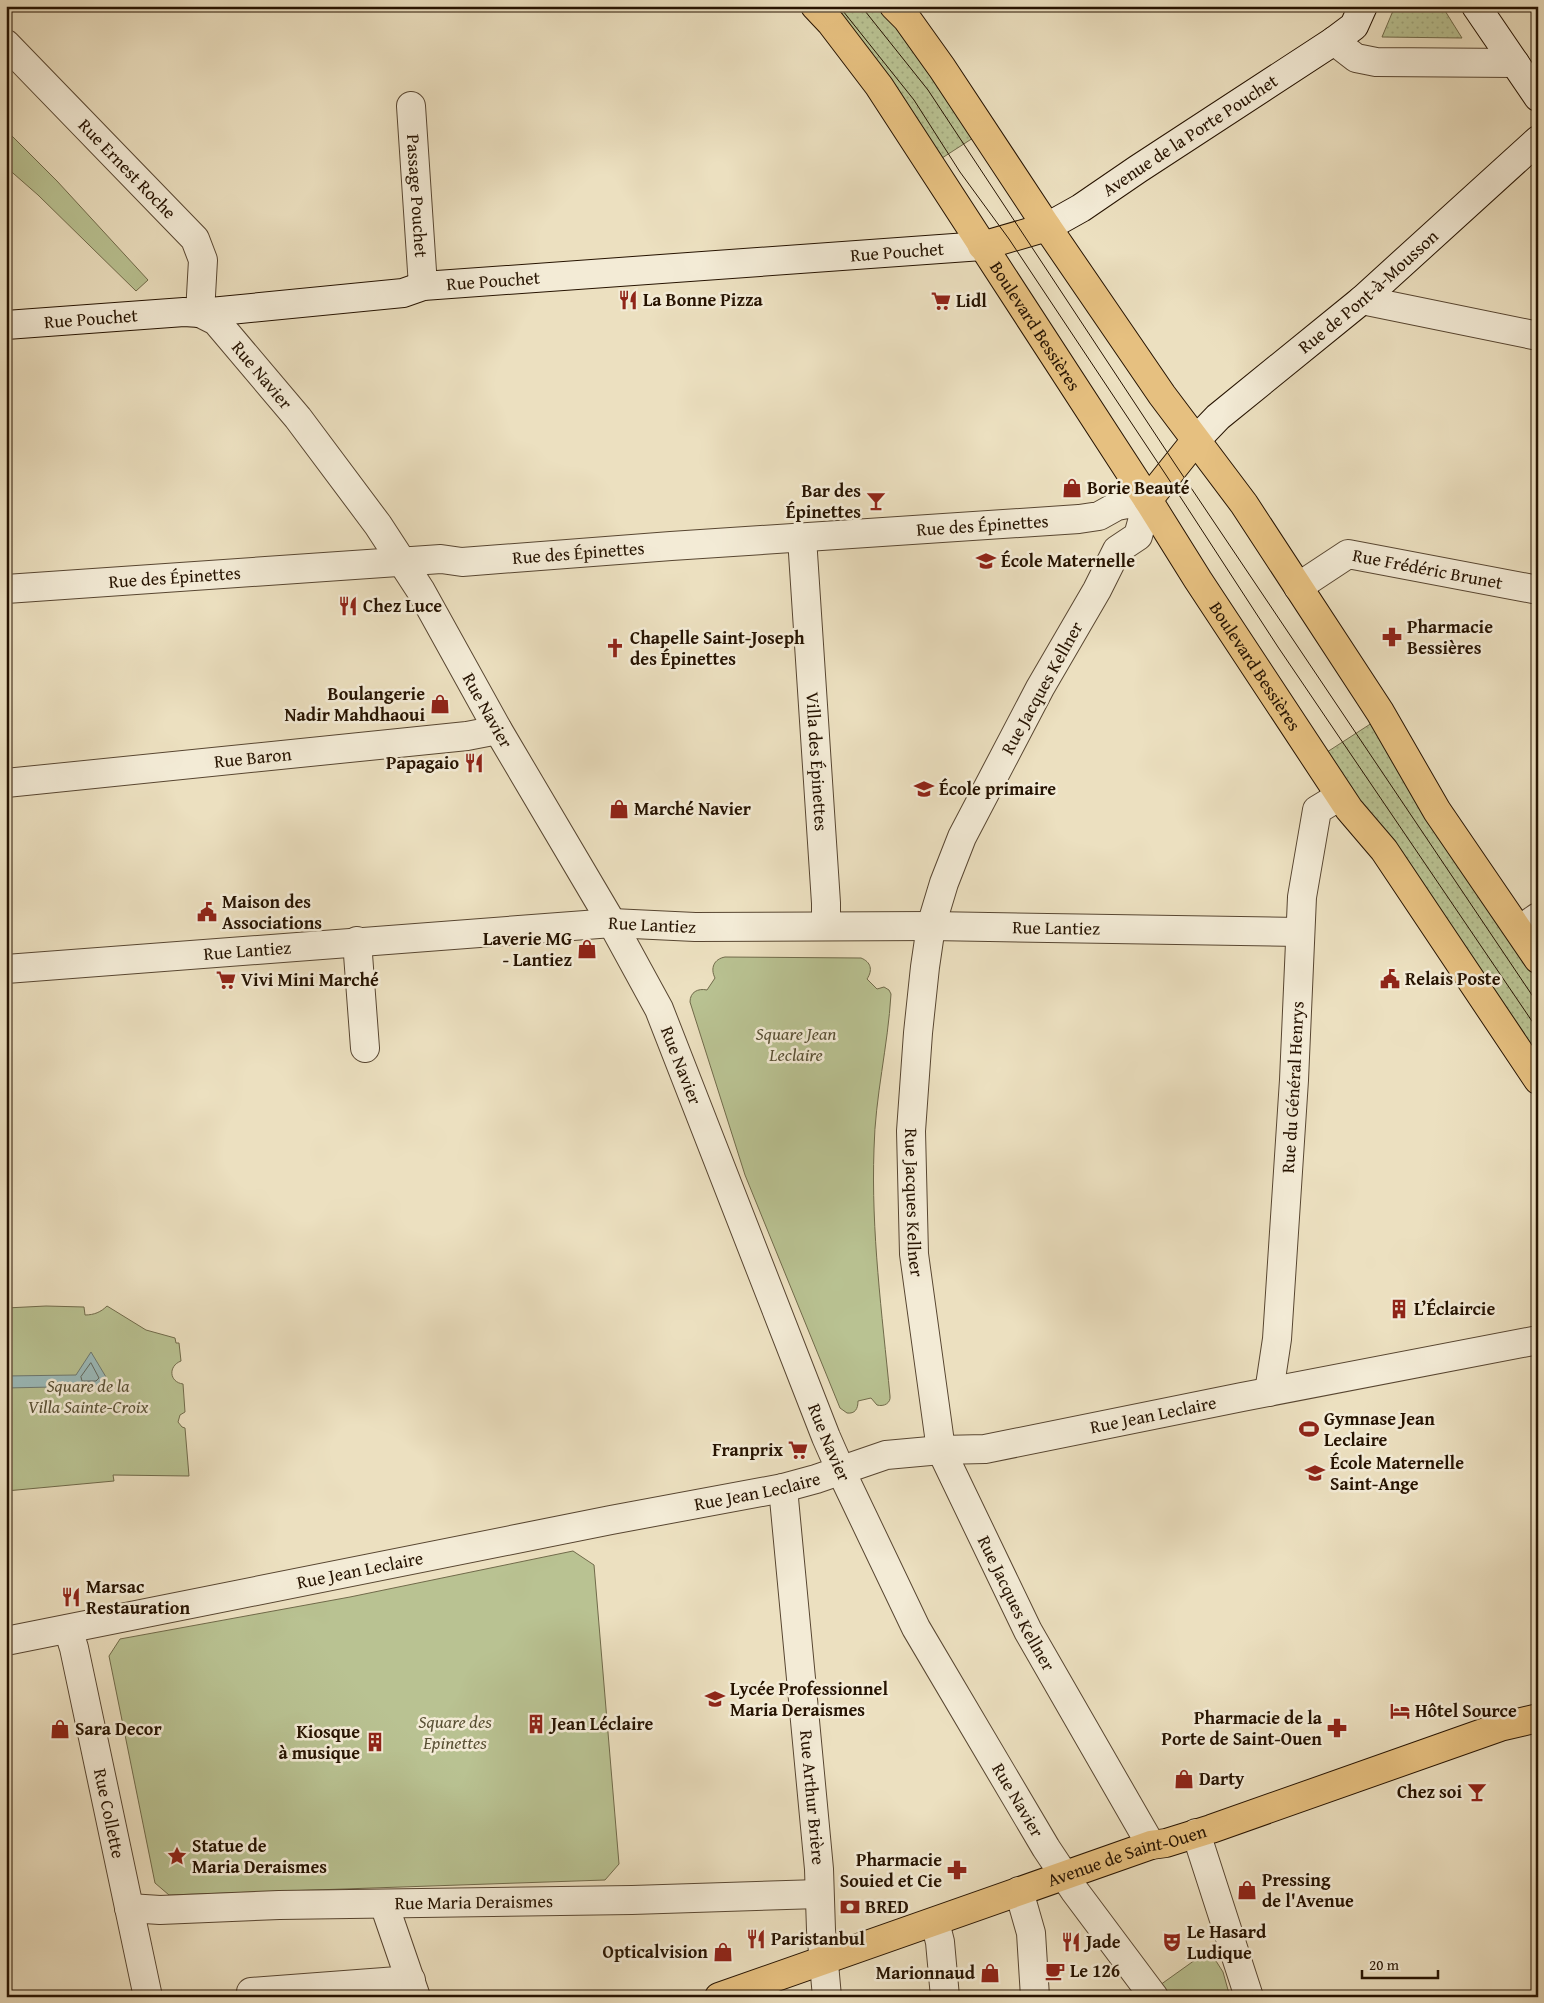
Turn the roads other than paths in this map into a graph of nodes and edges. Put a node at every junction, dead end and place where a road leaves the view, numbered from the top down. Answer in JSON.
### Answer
{"nodes":[{"id":1,"x":815,"y":6,"type":"edge"},
{"id":2,"x":894,"y":6,"type":"edge"},
{"id":3,"x":1363,"y":6,"type":"edge"},
{"id":4,"x":1476,"y":6,"type":"edge"},
{"id":5,"x":1334,"y":41,"type":"junction"},
{"id":6,"x":6,"y":44,"type":"edge"},
{"id":7,"x":1515,"y":63,"type":"junction"},
{"id":8,"x":1538,"y":97,"type":"edge"},
{"id":9,"x":411,"y":106,"type":"dead end"},
{"id":10,"x":1538,"y":140,"type":"edge"},
{"id":11,"x":1047,"y":228,"type":"junction"},
{"id":12,"x":982,"y":246,"type":"junction"},
{"id":13,"x":423,"y":286,"type":"junction"},
{"id":14,"x":1362,"y":300,"type":"junction"},
{"id":15,"x":200,"y":313,"type":"junction"},
{"id":16,"x":6,"y":325,"type":"edge"},
{"id":17,"x":1538,"y":336,"type":"edge"},
{"id":18,"x":1195,"y":441,"type":"junction"},
{"id":19,"x":1148,"y":500,"type":"junction"},
{"id":20,"x":1098,"y":516,"type":"junction"},
{"id":21,"x":802,"y":538,"type":"junction"},
{"id":22,"x":1117,"y":550,"type":"junction"},
{"id":23,"x":402,"y":563,"type":"junction"},
{"id":24,"x":1298,"y":587,"type":"junction"},
{"id":25,"x":6,"y":589,"type":"edge"},
{"id":26,"x":1538,"y":590,"type":"edge"},
{"id":27,"x":498,"y":730,"type":"junction"},
{"id":28,"x":6,"y":783,"type":"edge"},
{"id":29,"x":1340,"y":796,"type":"junction"},
{"id":30,"x":612,"y":923,"type":"junction"},
{"id":31,"x":1528,"y":923,"type":"edge"},
{"id":32,"x":826,"y":926,"type":"junction"},
{"id":33,"x":931,"y":926,"type":"junction"},
{"id":34,"x":1299,"y":932,"type":"junction"},
{"id":35,"x":357,"y":941,"type":"junction"},
{"id":36,"x":1538,"y":958,"type":"edge"},
{"id":37,"x":6,"y":969,"type":"edge"},
{"id":38,"x":365,"y":1048,"type":"dead end"},
{"id":39,"x":1538,"y":1080,"type":"edge"},
{"id":40,"x":1538,"y":1340,"type":"edge"},
{"id":41,"x":1269,"y":1392,"type":"junction"},
{"id":42,"x":942,"y":1450,"type":"junction"},
{"id":43,"x":840,"y":1470,"type":"junction"},
{"id":44,"x":783,"y":1488,"type":"junction"},
{"id":45,"x":68,"y":1629,"type":"junction"},
{"id":46,"x":6,"y":1641,"type":"edge"},
{"id":47,"x":1538,"y":1718,"type":"edge"},
{"id":48,"x":1196,"y":1833,"type":"junction"},
{"id":49,"x":1152,"y":1844,"type":"junction"},
{"id":50,"x":1064,"y":1875,"type":"junction"},
{"id":51,"x":1019,"y":1891,"type":"junction"},
{"id":52,"x":819,"y":1894,"type":"junction"},
{"id":53,"x":384,"y":1904,"type":"junction"},
{"id":54,"x":129,"y":1908,"type":"junction"},
{"id":55,"x":935,"y":1922,"type":"junction"},
{"id":56,"x":824,"y":1960,"type":"junction"},
{"id":57,"x":414,"y":1988,"type":"edge"},
{"id":58,"x":251,"y":1992,"type":"dead end"},
{"id":59,"x":148,"y":1997,"type":"edge"},
{"id":60,"x":719,"y":1997,"type":"edge"},
{"id":61,"x":827,"y":1997,"type":"edge"},
{"id":62,"x":945,"y":1997,"type":"edge"},
{"id":63,"x":1035,"y":1997,"type":"edge"},
{"id":64,"x":1154,"y":1997,"type":"edge"},
{"id":65,"x":1249,"y":1997,"type":"edge"}],
"edges":[{"from":1,"to":12,"type":"main road","name":"Boulevard Bessières"},
{"from":2,"to":11,"type":"main road"},
{"from":3,"to":5,"type":"street","name":"Avenue de la Porte Pouchet"},
{"from":4,"to":7,"type":"street"},
{"from":5,"to":7,"type":"street"},
{"from":5,"to":11,"type":"street","name":"Avenue de la Porte Pouchet"},
{"from":6,"to":15,"type":"street","name":"Rue Ernest Roche"},
{"from":7,"to":8,"type":"street"},
{"from":9,"to":13,"type":"street","name":"Passage Pouchet"},
{"from":10,"to":14,"type":"street","name":"Rue de Pont-à-Mousson"},
{"from":11,"to":12,"type":"main road","name":"Boulevard Bessières"},
{"from":11,"to":18,"type":"main road"},
{"from":12,"to":13,"type":"street","name":"Rue Pouchet"},
{"from":12,"to":19,"type":"main road","name":"Boulevard Bessières"},
{"from":13,"to":15,"type":"street","name":"Rue Pouchet"},
{"from":14,"to":17,"type":"street"},
{"from":14,"to":18,"type":"street","name":"Rue de Pont-à-Mousson"},
{"from":15,"to":16,"type":"street","name":"Rue Pouchet"},
{"from":15,"to":23,"type":"street","name":"Rue Navier"},
{"from":18,"to":19,"type":"main road"},
{"from":18,"to":24,"type":"main road"},
{"from":19,"to":20,"type":"street","name":"Rue des Épinettes"},
{"from":19,"to":22,"type":"street","name":"Rue Jacques Kellner"},
{"from":19,"to":29,"type":"main road","name":"Boulevard Bessières"},
{"from":20,"to":21,"type":"street","name":"Rue des Épinettes"},
{"from":20,"to":22,"type":"street"},
{"from":21,"to":23,"type":"street","name":"Rue des Épinettes"},
{"from":21,"to":32,"type":"street","name":"Villa des Épinettes"},
{"from":22,"to":33,"type":"street","name":"Rue Jacques Kellner"},
{"from":23,"to":25,"type":"street","name":"Rue des Épinettes"},
{"from":23,"to":27,"type":"street","name":"Rue Navier"},
{"from":24,"to":26,"type":"street","name":"Rue Frédéric Brunet"},
{"from":24,"to":31,"type":"main road"},
{"from":27,"to":28,"type":"street","name":"Rue Baron"},
{"from":27,"to":30,"type":"street","name":"Rue Navier"},
{"from":29,"to":34,"type":"street","name":"Rue du Général Henrys"},
{"from":29,"to":39,"type":"main road","name":"Boulevard Bessières"},
{"from":30,"to":32,"type":"street","name":"Rue Lantiez"},
{"from":30,"to":35,"type":"street","name":"Rue Lantiez"},
{"from":30,"to":43,"type":"street","name":"Rue Navier"},
{"from":31,"to":36,"type":"main road"},
{"from":32,"to":33,"type":"street","name":"Rue Lantiez"},
{"from":33,"to":34,"type":"street","name":"Rue Lantiez"},
{"from":33,"to":42,"type":"street","name":"Rue Jacques Kellner"},
{"from":34,"to":41,"type":"street","name":"Rue du Général Henrys"},
{"from":35,"to":37,"type":"street","name":"Rue Lantiez"},
{"from":35,"to":38,"type":"street"},
{"from":40,"to":41,"type":"street","name":"Rue Jean Leclaire"},
{"from":41,"to":42,"type":"street","name":"Rue Jean Leclaire"},
{"from":42,"to":43,"type":"street","name":"Rue Jean Leclaire"},
{"from":42,"to":49,"type":"street","name":"Rue Jacques Kellner"},
{"from":43,"to":44,"type":"street","name":"Rue Jean Leclaire"},
{"from":43,"to":50,"type":"street","name":"Rue Navier"},
{"from":44,"to":45,"type":"street","name":"Rue Jean Leclaire"},
{"from":44,"to":52,"type":"street","name":"Rue Arthur Brière"},
{"from":45,"to":46,"type":"street","name":"Rue Jean Leclaire"},
{"from":45,"to":54,"type":"street","name":"Rue Collette"},
{"from":47,"to":48,"type":"main road","name":"Avenue de Saint-Ouen"},
{"from":48,"to":49,"type":"main road","name":"Avenue de Saint-Ouen"},
{"from":48,"to":65,"type":"street"},
{"from":49,"to":50,"type":"main road","name":"Avenue de Saint-Ouen"},
{"from":50,"to":51,"type":"main road","name":"Avenue de Saint-Ouen"},
{"from":50,"to":64,"type":"street","name":"Rue Navier"},
{"from":51,"to":55,"type":"main road","name":"Avenue de Saint-Ouen"},
{"from":51,"to":63,"type":"street"},
{"from":52,"to":53,"type":"street","name":"Rue Maria Deraismes"},
{"from":52,"to":56,"type":"street","name":"Rue Arthur Brière"},
{"from":53,"to":54,"type":"street","name":"Rue Maria Deraismes"},
{"from":53,"to":57,"type":"street"},
{"from":54,"to":59,"type":"street","name":"Rue Collette"},
{"from":55,"to":56,"type":"main road","name":"Avenue de Saint-Ouen"},
{"from":55,"to":62,"type":"street"},
{"from":56,"to":60,"type":"main road","name":"Avenue de Saint-Ouen"},
{"from":56,"to":61,"type":"street","name":"Rue Arthur Brière"},
{"from":57,"to":58,"type":"street"}]}
